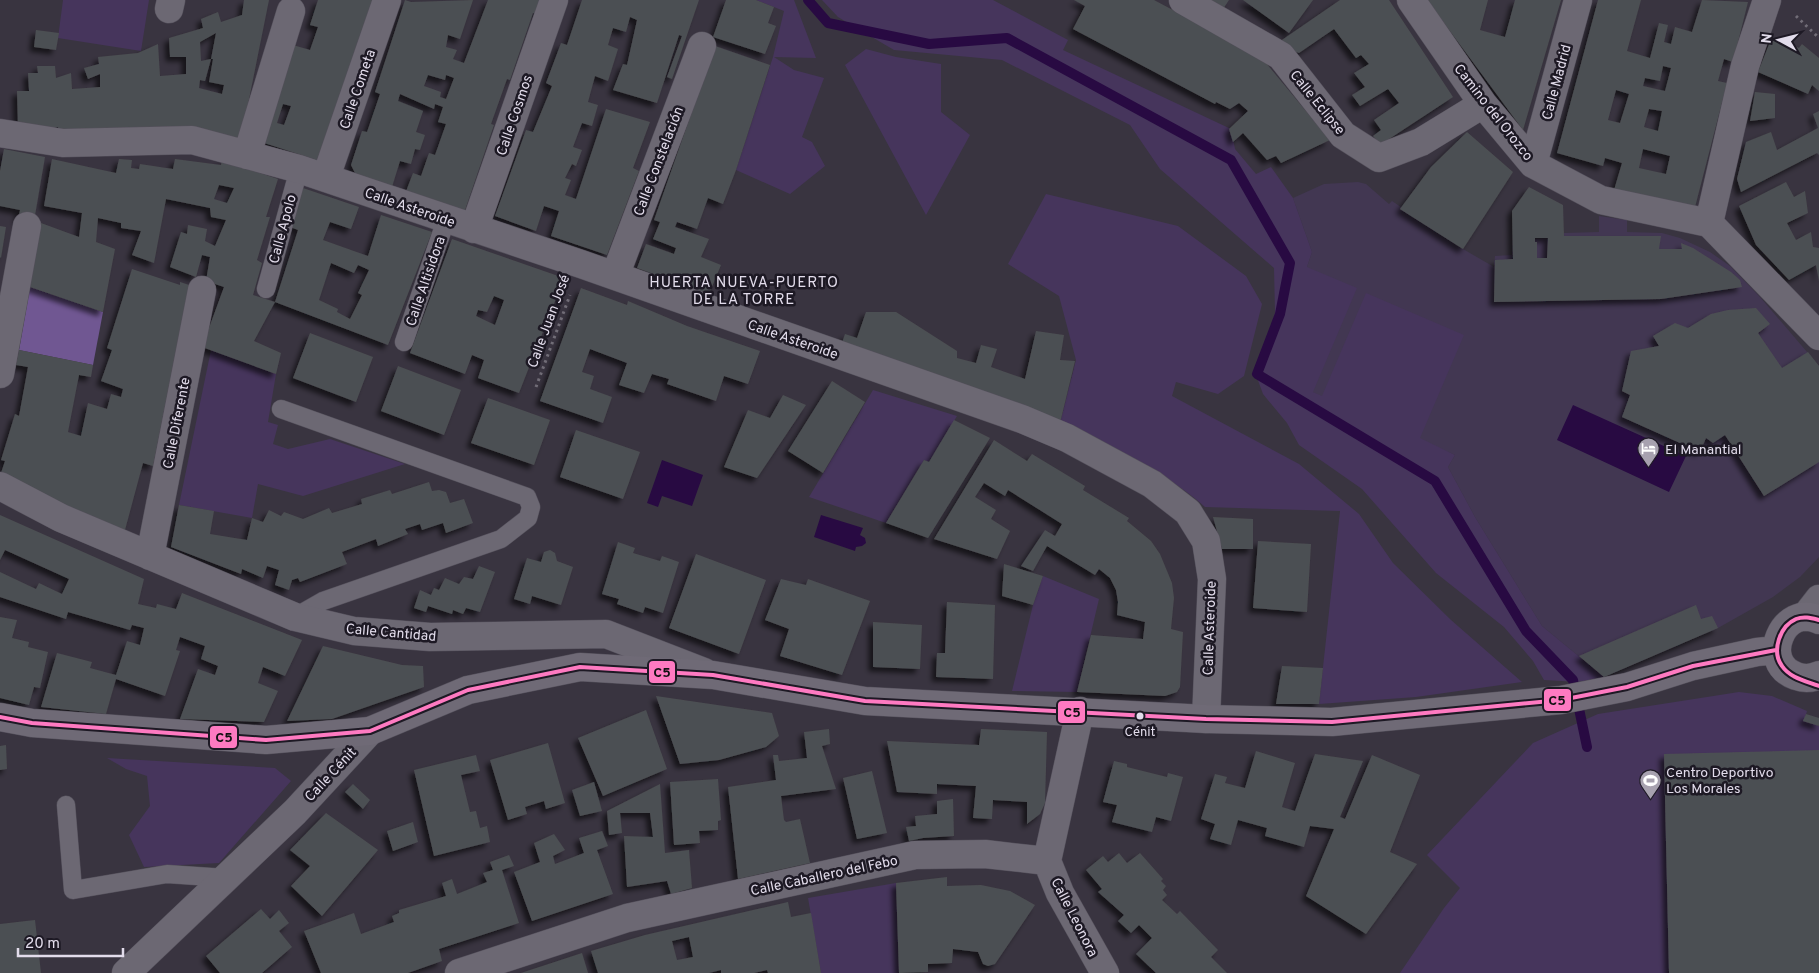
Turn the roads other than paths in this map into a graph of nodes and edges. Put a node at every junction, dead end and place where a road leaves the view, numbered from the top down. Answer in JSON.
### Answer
{"nodes":[{"id":1,"x":387,"y":0,"type":"edge"},
{"id":2,"x":554,"y":0,"type":"edge"},
{"id":3,"x":1183,"y":0,"type":"edge"},
{"id":4,"x":1411,"y":0,"type":"edge"},
{"id":5,"x":1578,"y":0,"type":"edge"},
{"id":6,"x":1768,"y":0,"type":"edge"},
{"id":7,"x":291,"y":11,"type":"dead end"},
{"id":8,"x":702,"y":46,"type":"dead end"},
{"id":9,"x":1483,"y":104,"type":"junction"},
{"id":10,"x":0,"y":133,"type":"edge"},
{"id":11,"x":247,"y":155,"type":"junction"},
{"id":12,"x":1533,"y":164,"type":"junction"},
{"id":13,"x":299,"y":169,"type":"junction"},
{"id":14,"x":326,"y":178,"type":"junction"},
{"id":15,"x":446,"y":220,"type":"junction"},
{"id":16,"x":1709,"y":223,"type":"junction"},
{"id":17,"x":27,"y":226,"type":"dead end"},
{"id":18,"x":474,"y":229,"type":"junction"},
{"id":19,"x":615,"y":276,"type":"junction"},
{"id":20,"x":266,"y":289,"type":"dead end"},
{"id":21,"x":202,"y":290,"type":"dead end"},
{"id":22,"x":1819,"y":336,"type":"edge"},
{"id":23,"x":404,"y":342,"type":"dead end"},
{"id":24,"x":0,"y":374,"type":"edge"},
{"id":25,"x":281,"y":409,"type":"dead end"},
{"id":26,"x":0,"y":486,"type":"edge"},
{"id":27,"x":150,"y":556,"type":"junction"},
{"id":28,"x":1814,"y":612,"type":"edge"},
{"id":29,"x":295,"y":618,"type":"junction"},
{"id":30,"x":1776,"y":650,"type":"junction"},
{"id":31,"x":713,"y":676,"type":"junction"},
{"id":32,"x":1814,"y":680,"type":"edge"},
{"id":33,"x":1080,"y":711,"type":"junction"},
{"id":34,"x":0,"y":717,"type":"edge"},
{"id":35,"x":1206,"y":719,"type":"junction"},
{"id":36,"x":370,"y":731,"type":"junction"},
{"id":37,"x":66,"y":805,"type":"dead end"},
{"id":38,"x":1047,"y":861,"type":"junction"},
{"id":39,"x":226,"y":878,"type":"junction"},
{"id":40,"x":126,"y":973,"type":"edge"},
{"id":41,"x":459,"y":973,"type":"edge"},
{"id":42,"x":1105,"y":973,"type":"edge"}],
"edges":[{"from":1,"to":14,"type":"street","name":"Calle Cometa"},
{"from":2,"to":18,"type":"street","name":"Calle Cosmos"},
{"from":3,"to":9,"type":"street","name":"Calle Eclipse"},
{"from":4,"to":9,"type":"street","name":"Camino del Orozco"},
{"from":5,"to":12,"type":"street","name":"Calle Madrid"},
{"from":6,"to":16,"type":"street"},
{"from":7,"to":11,"type":"street"},
{"from":8,"to":19,"type":"street","name":"Calle Constelación"},
{"from":9,"to":12,"type":"street","name":"Camino del Orozco"},
{"from":10,"to":11,"type":"street","name":"Calle Asteroide"},
{"from":11,"to":13,"type":"street","name":"Calle Asteroide"},
{"from":12,"to":16,"type":"street","name":"Camino del Orozco"},
{"from":13,"to":14,"type":"street","name":"Calle Asteroide"},
{"from":13,"to":20,"type":"lane","name":"Calle Apolo"},
{"from":14,"to":15,"type":"street","name":"Calle Asteroide"},
{"from":15,"to":18,"type":"street","name":"Calle Asteroide"},
{"from":15,"to":23,"type":"lane","name":"Calle Altisidora"},
{"from":16,"to":22,"type":"street"},
{"from":17,"to":24,"type":"street"},
{"from":18,"to":19,"type":"street","name":"Calle Asteroide"},
{"from":19,"to":35,"type":"street","name":"Calle Asteroide"},
{"from":21,"to":27,"type":"street","name":"Calle Diferente"},
{"from":25,"to":29,"type":"lane"},
{"from":26,"to":27,"type":"street","name":"Calle Cantidad"},
{"from":27,"to":29,"type":"street","name":"Calle Cantidad"},
{"from":28,"to":30,"type":"street"},
{"from":29,"to":31,"type":"street","name":"Calle Cantidad"},
{"from":30,"to":32,"type":"street"},
{"from":30,"to":35,"type":"street","name":"Calle Cénit"},
{"from":31,"to":33,"type":"street","name":"Calle Cénit"},
{"from":31,"to":36,"type":"street","name":"Calle Cénit"},
{"from":33,"to":35,"type":"street","name":"Calle Cénit"},
{"from":33,"to":38,"type":"street"},
{"from":34,"to":36,"type":"street"},
{"from":36,"to":39,"type":"street","name":"Calle Cénit"},
{"from":37,"to":39,"type":"lane"},
{"from":38,"to":41,"type":"street","name":"Calle Caballero del Febo"},
{"from":38,"to":42,"type":"street","name":"Calle Leonora"},
{"from":39,"to":40,"type":"street","name":"Calle Cénit"}]}
